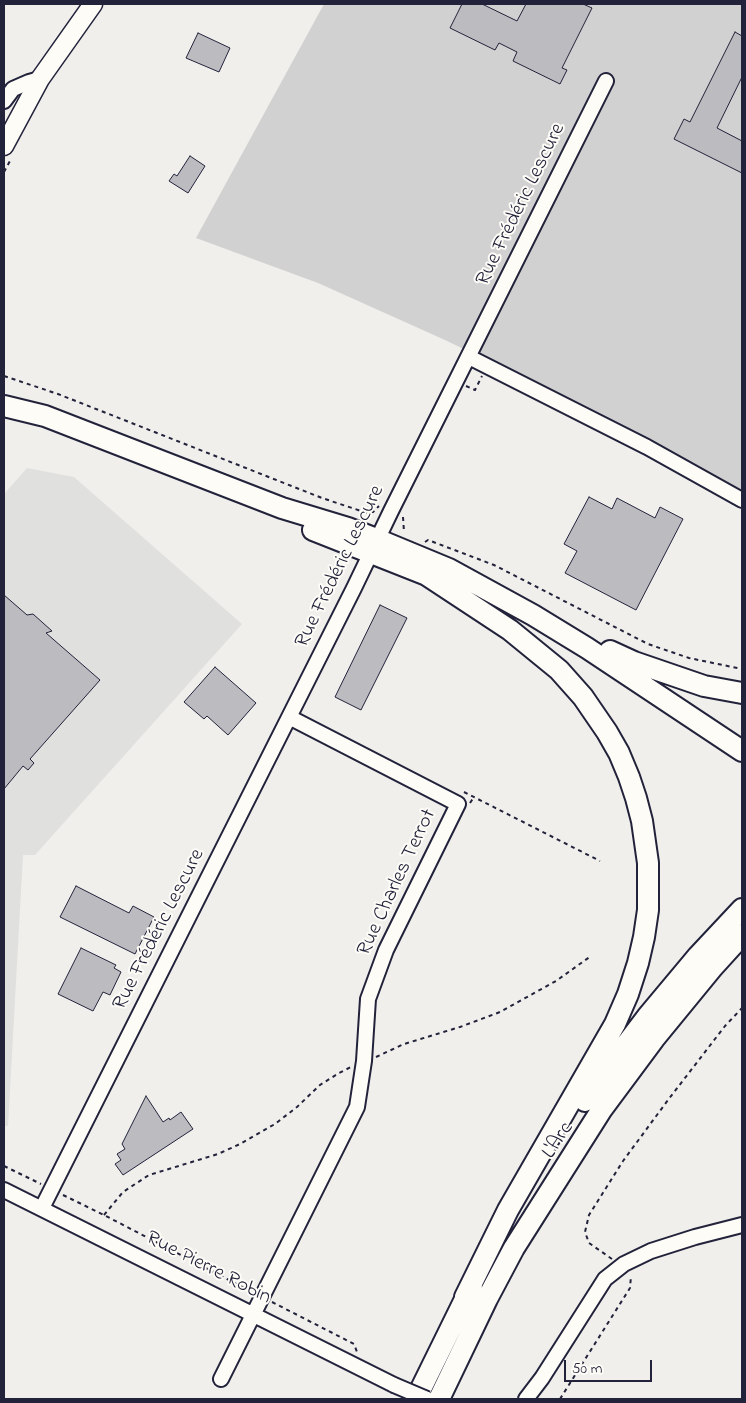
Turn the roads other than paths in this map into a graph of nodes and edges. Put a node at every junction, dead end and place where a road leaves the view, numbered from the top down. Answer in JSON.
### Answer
{"nodes":[{"id":1,"x":93,"y":4,"type":"edge"},
{"id":2,"x":40,"y":79,"type":"junction"},
{"id":3,"x":606,"y":82,"type":"dead end"},
{"id":4,"x":4,"y":100,"type":"edge"},
{"id":5,"x":4,"y":146,"type":"edge"},
{"id":6,"x":469,"y":356,"type":"junction"},
{"id":7,"x":4,"y":406,"type":"edge"},
{"id":8,"x":4,"y":418,"type":"edge"},
{"id":9,"x":742,"y":500,"type":"edge"},
{"id":10,"x":374,"y":546,"type":"junction"},
{"id":11,"x":428,"y":568,"type":"junction"},
{"id":12,"x":533,"y":615,"type":"junction"},
{"id":13,"x":742,"y":692,"type":"edge"},
{"id":14,"x":289,"y":717,"type":"junction"},
{"id":15,"x":742,"y":751,"type":"edge"},
{"id":16,"x":742,"y":762,"type":"edge"},
{"id":17,"x":742,"y":909,"type":"edge"},
{"id":18,"x":742,"y":935,"type":"edge"},
{"id":19,"x":4,"y":1190,"type":"edge"},
{"id":20,"x":42,"y":1208,"type":"junction"},
{"id":21,"x":742,"y":1225,"type":"edge"},
{"id":22,"x":465,"y":1297,"type":"junction"},
{"id":23,"x":253,"y":1314,"type":"junction"},
{"id":24,"x":221,"y":1379,"type":"dead end"},
{"id":25,"x":416,"y":1399,"type":"edge"},
{"id":26,"x":427,"y":1399,"type":"edge"},
{"id":27,"x":439,"y":1399,"type":"edge"},
{"id":28,"x":526,"y":1399,"type":"edge"}],
"edges":[{"from":1,"to":2,"type":"main road"},
{"from":2,"to":4,"type":"street"},
{"from":2,"to":5,"type":"main road"},
{"from":3,"to":6,"type":"street","name":"Rue Frédéric Lescure"},
{"from":6,"to":9,"type":"street"},
{"from":6,"to":10,"type":"street","name":"Rue Frédéric Lescure"},
{"from":7,"to":10,"type":"highway"},
{"from":8,"to":10,"type":"highway"},
{"from":10,"to":11,"type":"highway"},
{"from":10,"to":14,"type":"street","name":"Rue Frédéric Lescure"},
{"from":11,"to":12,"type":"highway"},
{"from":11,"to":16,"type":"highway"},
{"from":11,"to":22,"type":"highway"},
{"from":12,"to":13,"type":"highway"},
{"from":12,"to":15,"type":"highway"},
{"from":14,"to":20,"type":"street","name":"Rue Frédéric Lescure"},
{"from":14,"to":23,"type":"street","name":"Rue Charles Terrot"},
{"from":17,"to":22,"type":"highway","name":"L'Arc"},
{"from":18,"to":27,"type":"highway","name":"L'Arc"},
{"from":19,"to":20,"type":"street","name":"Rue Pierre Robin"},
{"from":20,"to":23,"type":"street","name":"Rue Pierre Robin"},
{"from":21,"to":28,"type":"street"},
{"from":22,"to":25,"type":"highway","name":"L'Arc"},
{"from":23,"to":24,"type":"street","name":"Rue Charles Terrot"},
{"from":23,"to":26,"type":"street","name":"Rue Pierre Robin","bridge":true}]}
